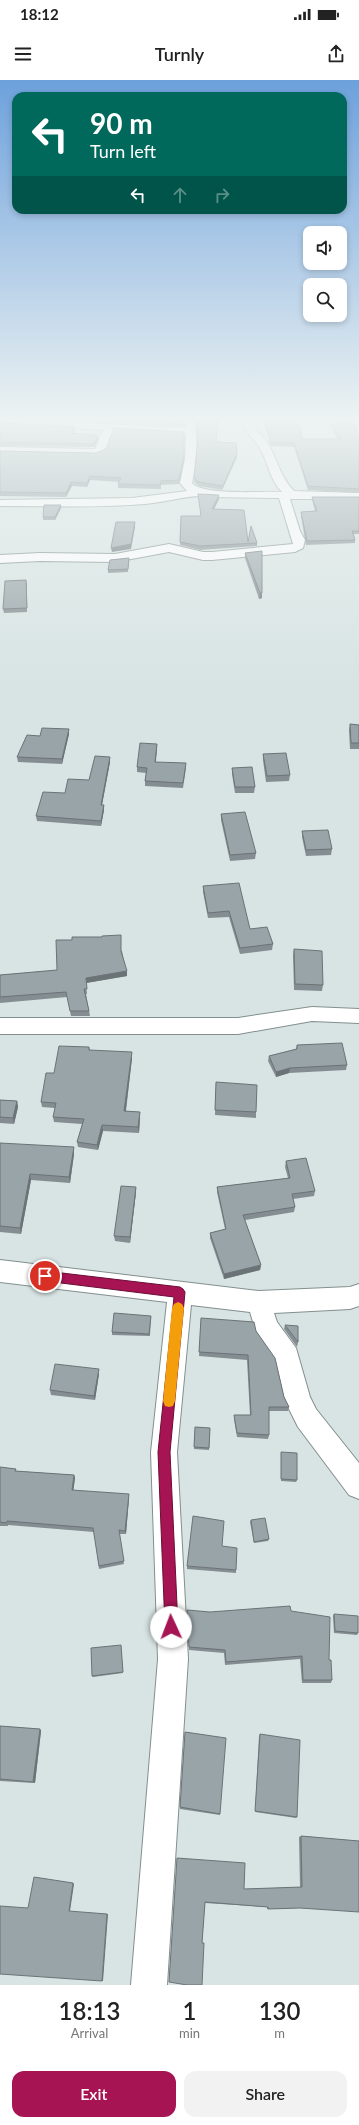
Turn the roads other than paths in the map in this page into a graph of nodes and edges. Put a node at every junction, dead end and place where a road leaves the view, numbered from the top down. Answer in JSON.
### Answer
{"nodes":[{"id":1,"x":287,"y":506,"type":"edge"},
{"id":2,"x":0,"y":559,"type":"edge"},
{"id":3,"x":359,"y":1016,"type":"edge"},
{"id":4,"x":0,"y":1026,"type":"edge"},
{"id":5,"x":0,"y":1271,"type":"edge"},
{"id":6,"x":180,"y":1292,"type":"junction"},
{"id":7,"x":359,"y":1295,"type":"edge"},
{"id":8,"x":259,"y":1302,"type":"junction"},
{"id":9,"x":359,"y":1485,"type":"edge"},
{"id":10,"x":149,"y":1985,"type":"edge"}],
"edges":[{"from":1,"to":2,"type":"street"},
{"from":3,"to":4,"type":"street"},
{"from":5,"to":6,"type":"street"},
{"from":6,"to":8,"type":"street"},
{"from":6,"to":10,"type":"street"},
{"from":7,"to":8,"type":"street"},
{"from":8,"to":9,"type":"street"}]}
